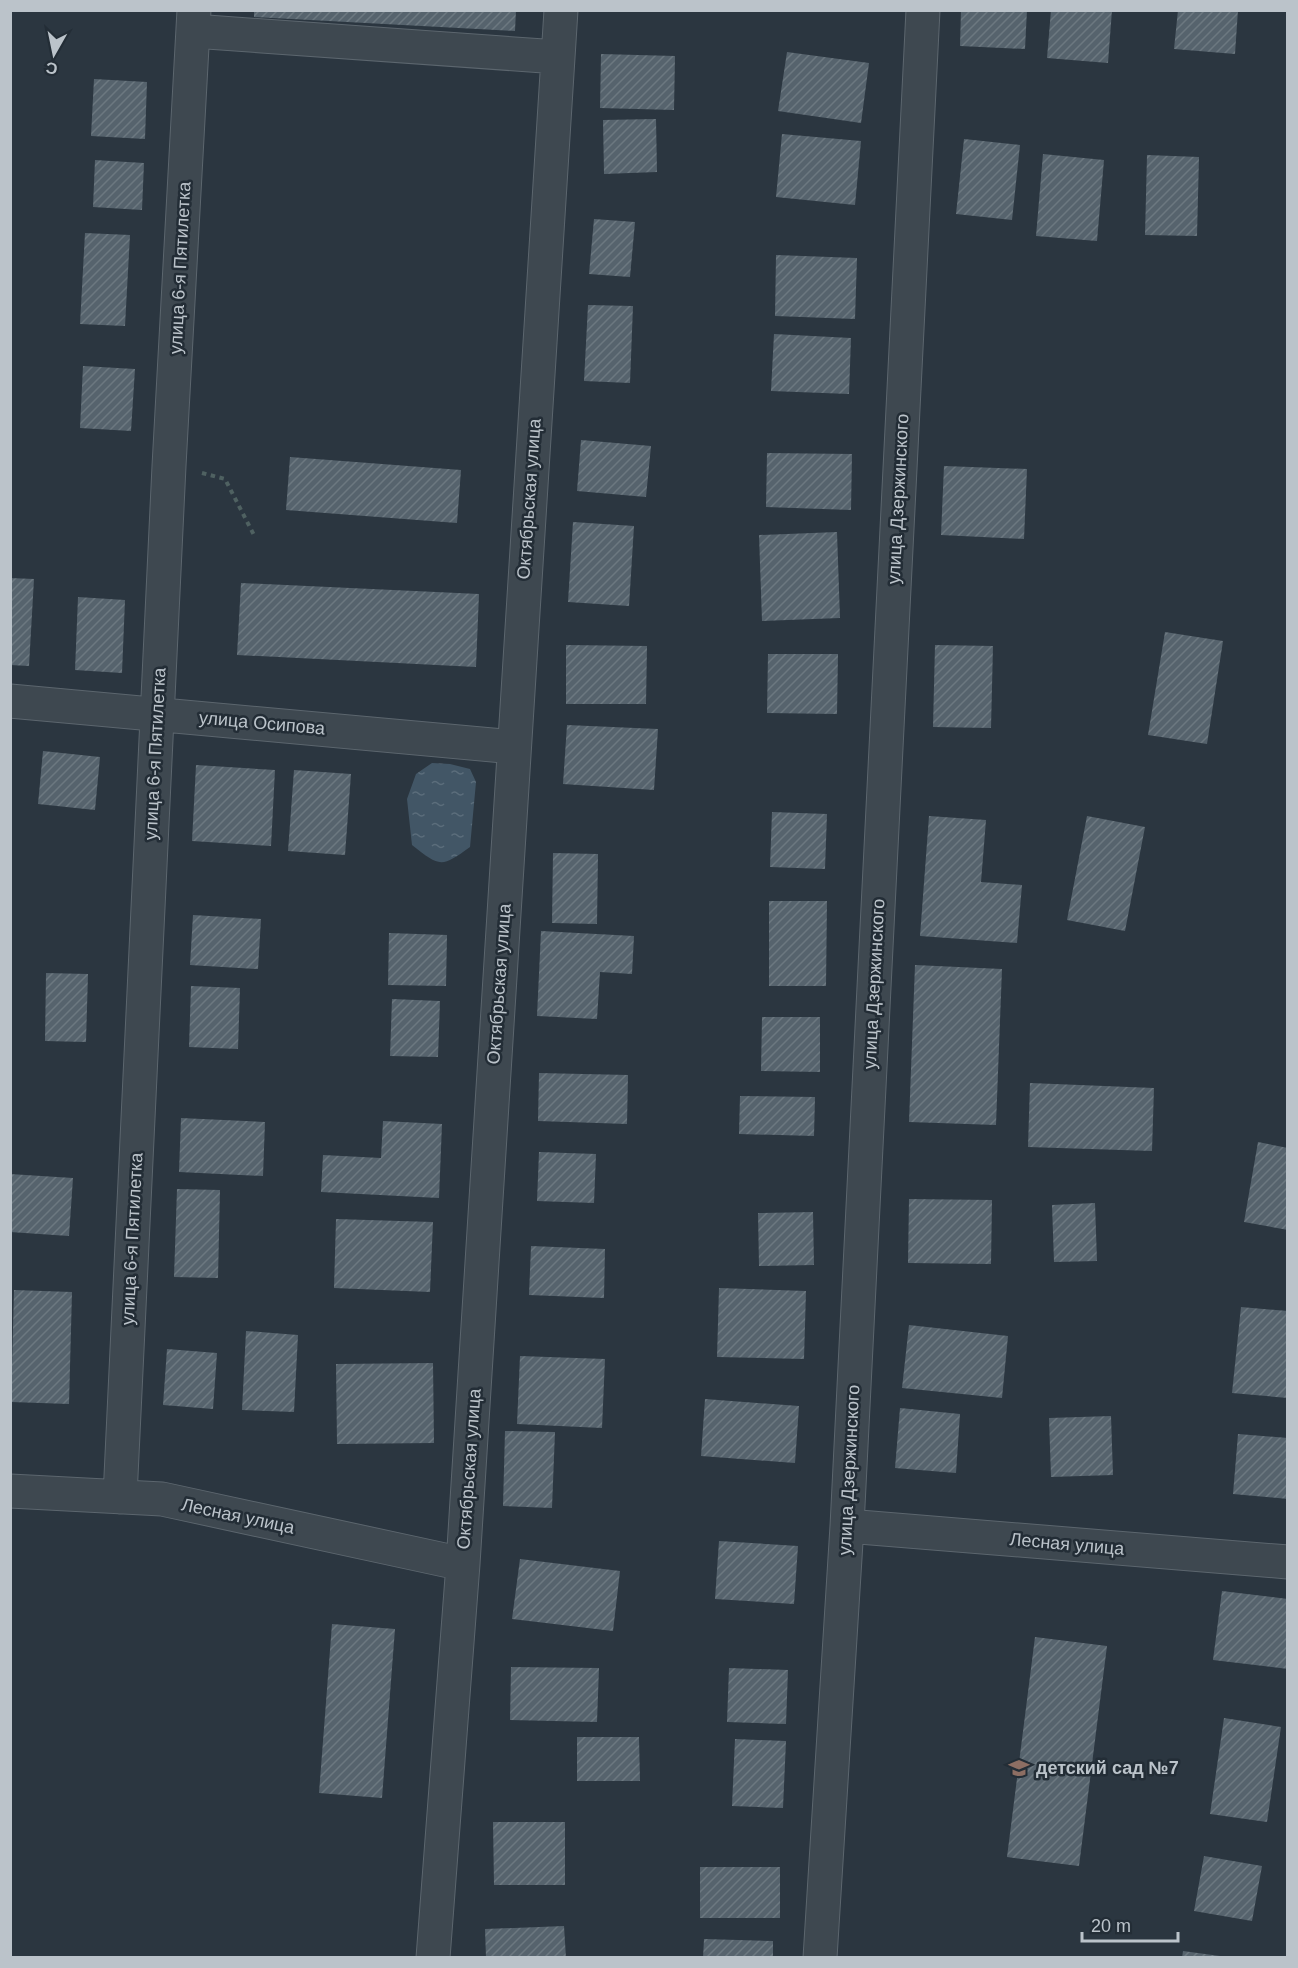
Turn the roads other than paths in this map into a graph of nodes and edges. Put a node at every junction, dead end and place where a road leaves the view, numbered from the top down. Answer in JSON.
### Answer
{"nodes":[{"id":1,"x":561,"y":10,"type":"edge"},
{"id":2,"x":923,"y":10,"type":"edge"},
{"id":3,"x":194,"y":21,"type":"edge"},
{"id":4,"x":558,"y":57,"type":"junction"},
{"id":5,"x":10,"y":701,"type":"edge"},
{"id":6,"x":157,"y":713,"type":"junction"},
{"id":7,"x":514,"y":747,"type":"junction"},
{"id":8,"x":10,"y":1491,"type":"edge"},
{"id":9,"x":120,"y":1497,"type":"junction"},
{"id":10,"x":847,"y":1526,"type":"junction"},
{"id":11,"x":1287,"y":1562,"type":"edge"},
{"id":12,"x":463,"y":1564,"type":"junction"},
{"id":13,"x":434,"y":1958,"type":"edge"},
{"id":14,"x":820,"y":1958,"type":"edge"}],
"edges":[{"from":1,"to":4,"type":"street","name":"Октябрьская улица"},
{"from":2,"to":10,"type":"street","name":"улица Дзержинского"},
{"from":3,"to":4,"type":"street"},
{"from":3,"to":6,"type":"street","name":"улица 6-я Пятилетка"},
{"from":4,"to":7,"type":"street","name":"Октябрьская улица"},
{"from":5,"to":6,"type":"street","name":"улица Осипова"},
{"from":6,"to":7,"type":"street","name":"улица Осипова"},
{"from":6,"to":9,"type":"street","name":"улица 6-я Пятилетка"},
{"from":7,"to":12,"type":"street","name":"Октябрьская улица"},
{"from":8,"to":9,"type":"street","name":"Лесная улица"},
{"from":9,"to":12,"type":"street","name":"Лесная улица"},
{"from":10,"to":11,"type":"street","name":"Лесная улица"},
{"from":10,"to":14,"type":"street","name":"улица Дзержинского"},
{"from":12,"to":13,"type":"street","name":"Октябрьская улица"}]}
